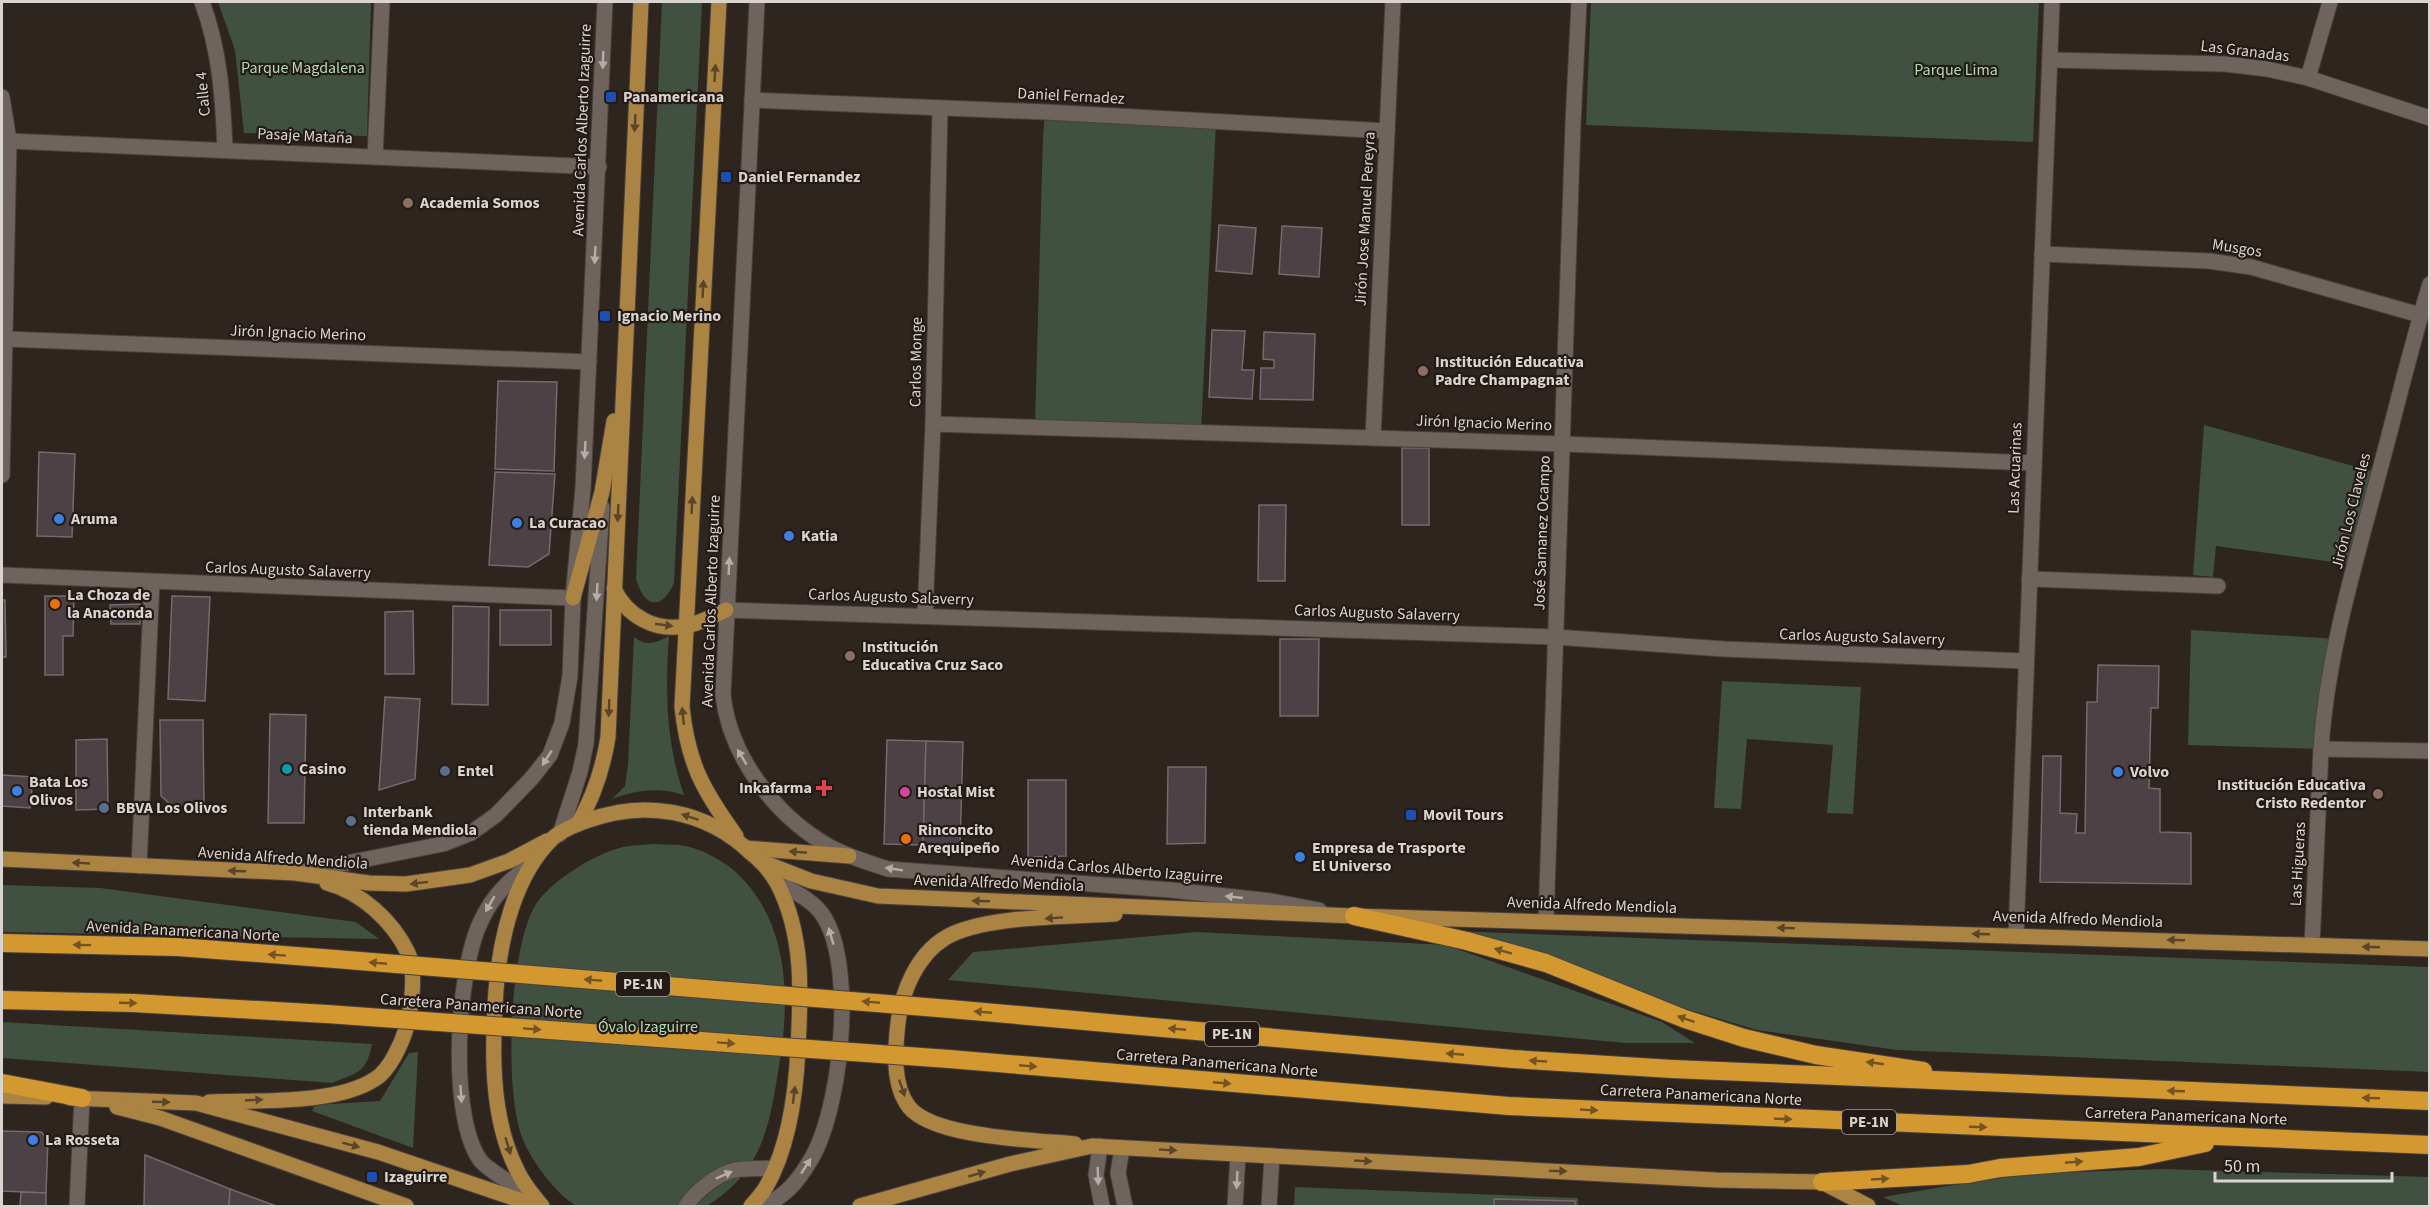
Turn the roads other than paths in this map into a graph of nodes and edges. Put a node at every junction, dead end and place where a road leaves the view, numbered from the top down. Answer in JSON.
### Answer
{"nodes":[{"id":1,"x":202,"y":2,"type":"edge"},
{"id":2,"x":382,"y":2,"type":"edge"},
{"id":3,"x":605,"y":2,"type":"edge"},
{"id":4,"x":641,"y":2,"type":"edge"},
{"id":5,"x":719,"y":2,"type":"edge"},
{"id":6,"x":757,"y":2,"type":"edge"},
{"id":7,"x":1394,"y":2,"type":"edge"},
{"id":8,"x":1579,"y":2,"type":"edge"},
{"id":9,"x":2052,"y":2,"type":"edge"},
{"id":10,"x":2330,"y":2,"type":"edge"},
{"id":11,"x":2050,"y":60,"type":"junction"},
{"id":12,"x":2308,"y":78,"type":"junction"},
{"id":13,"x":2,"y":97,"type":"edge"},
{"id":14,"x":752,"y":100,"type":"junction"},
{"id":15,"x":940,"y":109,"type":"junction"},
{"id":16,"x":2430,"y":118,"type":"edge"},
{"id":17,"x":1387,"y":131,"type":"junction"},
{"id":18,"x":9,"y":141,"type":"junction"},
{"id":19,"x":225,"y":150,"type":"junction"},
{"id":20,"x":375,"y":157,"type":"junction"},
{"id":21,"x":599,"y":166,"type":"junction"},
{"id":22,"x":2042,"y":254,"type":"junction"},
{"id":23,"x":2430,"y":284,"type":"edge"},
{"id":24,"x":2420,"y":315,"type":"junction"},
{"id":25,"x":6,"y":339,"type":"junction"},
{"id":26,"x":625,"y":350,"type":"junction"},
{"id":27,"x":589,"y":362,"type":"junction"},
{"id":28,"x":933,"y":424,"type":"junction"},
{"id":29,"x":1373,"y":438,"type":"junction"},
{"id":30,"x":1564,"y":444,"type":"junction"},
{"id":31,"x":2033,"y":463,"type":"junction"},
{"id":32,"x":2,"y":475,"type":"edge"},
{"id":33,"x":602,"y":492,"type":"junction"},
{"id":34,"x":2,"y":575,"type":"edge"},
{"id":35,"x":2030,"y":579,"type":"junction"},
{"id":36,"x":152,"y":582,"type":"junction"},
{"id":37,"x":2218,"y":586,"type":"dead end"},
{"id":38,"x":614,"y":589,"type":"junction"},
{"id":39,"x":573,"y":598,"type":"junction"},
{"id":40,"x":726,"y":610,"type":"junction"},
{"id":41,"x":926,"y":615,"type":"junction"},
{"id":42,"x":686,"y":626,"type":"junction"},
{"id":43,"x":1556,"y":637,"type":"junction"},
{"id":44,"x":2025,"y":661,"type":"junction"},
{"id":45,"x":2321,"y":749,"type":"junction"},
{"id":46,"x":2430,"y":751,"type":"edge"},
{"id":47,"x":578,"y":824,"type":"junction"},
{"id":48,"x":556,"y":836,"type":"junction"},
{"id":49,"x":744,"y":846,"type":"junction"},
{"id":50,"x":849,"y":856,"type":"junction"},
{"id":51,"x":2,"y":859,"type":"edge"},
{"id":52,"x":760,"y":861,"type":"junction"},
{"id":53,"x":532,"y":864,"type":"junction"},
{"id":54,"x":139,"y":866,"type":"junction"},
{"id":55,"x":295,"y":873,"type":"junction"},
{"id":56,"x":777,"y":882,"type":"junction"},
{"id":57,"x":1217,"y":910,"type":"junction"},
{"id":58,"x":1354,"y":916,"type":"junction"},
{"id":59,"x":1546,"y":921,"type":"junction"},
{"id":60,"x":2016,"y":935,"type":"junction"},
{"id":61,"x":2,"y":943,"type":"edge"},
{"id":62,"x":2312,"y":945,"type":"junction"},
{"id":63,"x":2430,"y":950,"type":"edge"},
{"id":64,"x":335,"y":959,"type":"joint"},
{"id":65,"x":2,"y":1000,"type":"edge"},
{"id":66,"x":2,"y":1083,"type":"edge"},
{"id":67,"x":1995,"y":1084,"type":"junction"},
{"id":68,"x":2,"y":1096,"type":"edge"},
{"id":69,"x":82,"y":1098,"type":"junction"},
{"id":70,"x":2430,"y":1101,"type":"edge"},
{"id":71,"x":196,"y":1103,"type":"junction"},
{"id":72,"x":2230,"y":1137,"type":"junction"},
{"id":73,"x":2430,"y":1145,"type":"edge"},
{"id":74,"x":1096,"y":1146,"type":"junction"},
{"id":75,"x":1122,"y":1148,"type":"junction"},
{"id":76,"x":1238,"y":1154,"type":"junction"},
{"id":77,"x":1272,"y":1156,"type":"junction"},
{"id":78,"x":774,"y":1168,"type":"junction"},
{"id":79,"x":1821,"y":1182,"type":"junction"},
{"id":80,"x":943,"y":1183,"type":"junction"},
{"id":81,"x":539,"y":1204,"type":"edge"},
{"id":82,"x":77,"y":1206,"type":"edge"},
{"id":83,"x":406,"y":1206,"type":"edge"},
{"id":84,"x":686,"y":1206,"type":"edge"},
{"id":85,"x":751,"y":1206,"type":"edge"},
{"id":86,"x":766,"y":1206,"type":"edge"},
{"id":87,"x":860,"y":1206,"type":"edge"},
{"id":88,"x":890,"y":1206,"type":"edge"},
{"id":89,"x":1102,"y":1206,"type":"edge"},
{"id":90,"x":1125,"y":1206,"type":"edge"},
{"id":91,"x":1235,"y":1206,"type":"edge"},
{"id":92,"x":1269,"y":1206,"type":"edge"},
{"id":93,"x":1868,"y":1206,"type":"edge"}],
"edges":[{"from":1,"to":19,"type":"street","name":"Calle 4"},
{"from":2,"to":20,"type":"street"},
{"from":3,"to":21,"type":"street","name":"Avenida Carlos Alberto Izaguirre","one_way":true},
{"from":4,"to":26,"type":"main road","one_way":true},
{"from":42,"to":5,"type":"main road","name":"Avenida Carlos Alberto Izaguirre","one_way":true},
{"from":6,"to":14,"type":"street","name":"Avenida Carlos Alberto Izaguirre"},
{"from":7,"to":17,"type":"street","name":"Jirón Jose Manuel Pereyra"},
{"from":8,"to":30,"type":"street","name":"José Samanez Ocampo"},
{"from":9,"to":11,"type":"street","name":"Las Acuarinas"},
{"from":10,"to":12,"type":"street"},
{"from":11,"to":12,"type":"street","name":"Las Granadas"},
{"from":11,"to":22,"type":"street","name":"Las Acuarinas"},
{"from":12,"to":16,"type":"street","name":"Las Granadas"},
{"from":13,"to":18,"type":"street"},
{"from":14,"to":15,"type":"street","name":"Daniel Fernadez"},
{"from":40,"to":14,"type":"street","name":"Avenida Carlos Alberto Izaguirre","one_way":true},
{"from":15,"to":17,"type":"street","name":"Daniel Fernadez"},
{"from":15,"to":28,"type":"street","name":"Carlos Monge"},
{"from":17,"to":29,"type":"street","name":"Jirón Jose Manuel Pereyra"},
{"from":18,"to":19,"type":"street","name":"Pasaje Mataña"},
{"from":18,"to":25,"type":"street"},
{"from":19,"to":20,"type":"street","name":"Pasaje Mataña"},
{"from":20,"to":21,"type":"street","name":"Pasaje Mataña"},
{"from":21,"to":27,"type":"street","name":"Avenida Carlos Alberto Izaguirre","one_way":true},
{"from":22,"to":24,"type":"street","name":"Musgos"},
{"from":22,"to":31,"type":"street","name":"Las Acuarinas"},
{"from":23,"to":24,"type":"street","name":"Jirón Los Claveles"},
{"from":24,"to":45,"type":"street","name":"Jirón Los Claveles"},
{"from":25,"to":27,"type":"street","name":"Jirón Ignacio Merino"},
{"from":25,"to":32,"type":"street"},
{"from":26,"to":33,"type":"main road"},
{"from":26,"to":38,"type":"main road","one_way":true},
{"from":27,"to":39,"type":"street","name":"Avenida Carlos Alberto Izaguirre","one_way":true},
{"from":28,"to":29,"type":"street","name":"Jirón Ignacio Merino"},
{"from":28,"to":41,"type":"street","name":"Carlos Monge"},
{"from":29,"to":30,"type":"street","name":"Jirón Ignacio Merino"},
{"from":30,"to":31,"type":"street","name":"Jirón Ignacio Merino"},
{"from":30,"to":43,"type":"street","name":"José Samanez Ocampo"},
{"from":31,"to":35,"type":"street","name":"Las Acuarinas"},
{"from":33,"to":39,"type":"main road"},
{"from":33,"to":48,"type":"street","one_way":true},
{"from":34,"to":36,"type":"street","name":"Carlos Augusto Salaverry"},
{"from":35,"to":37,"type":"street"},
{"from":35,"to":44,"type":"street","name":"Las Acuarinas"},
{"from":36,"to":39,"type":"street","name":"Carlos Augusto Salaverry"},
{"from":36,"to":54,"type":"street"},
{"from":38,"to":42,"type":"main road","one_way":true},
{"from":38,"to":47,"type":"main road","one_way":true},
{"from":39,"to":55,"type":"street","name":"Avenida Carlos Alberto Izaguirre","one_way":true},
{"from":40,"to":41,"type":"street","name":"Carlos Augusto Salaverry"},
{"from":40,"to":42,"type":"main road"},
{"from":50,"to":40,"type":"street","name":"Avenida Carlos Alberto Izaguirre","one_way":true},
{"from":41,"to":43,"type":"street","name":"Carlos Augusto Salaverry"},
{"from":49,"to":42,"type":"main road","name":"Avenida Carlos Alberto Izaguirre","one_way":true},
{"from":43,"to":44,"type":"street","name":"Carlos Augusto Salaverry"},
{"from":43,"to":59,"type":"street","name":"José Samanez Ocampo"},
{"from":44,"to":60,"type":"street","name":"Las Acuarinas"},
{"from":45,"to":46,"type":"street"},
{"from":45,"to":62,"type":"street","name":"Las Higueras"},
{"from":47,"to":48,"type":"main road","name":"Avenida Carlos Alberto Izaguirre"},
{"from":49,"to":47,"type":"main road","name":"Avenida Carlos Alberto Izaguirre","one_way":true},
{"from":48,"to":53,"type":"main road","name":"Avenida Carlos Alberto Izaguirre"},
{"from":48,"to":55,"type":"main road","name":"Avenida Alfredo Mendiola","one_way":true},
{"from":50,"to":49,"type":"main road","one_way":true},
{"from":49,"to":52,"type":"main road","name":"Avenida Carlos Alberto Izaguirre"},
{"from":58,"to":50,"type":"street","name":"Avenida Carlos Alberto Izaguirre","one_way":true},
{"from":54,"to":51,"type":"main road","name":"Avenida Alfredo Mendiola","one_way":true},
{"from":52,"to":56,"type":"main road","name":"Avenida Carlos Alberto Izaguirre"},
{"from":57,"to":52,"type":"main road","name":"Avenida Alfredo Mendiola","one_way":true},
{"from":53,"to":81,"type":"main road","name":"Avenida Carlos Alberto Izaguirre","one_way":true},
{"from":53,"to":81,"type":"street","one_way":true},
{"from":55,"to":54,"type":"main road","name":"Avenida Alfredo Mendiola","one_way":true},
{"from":71,"to":55,"type":"main road","one_way":true},
{"from":78,"to":56,"type":"main road","name":"Avenida Carlos Alberto Izaguirre","one_way":true},
{"from":86,"to":56,"type":"street","one_way":true},
{"from":57,"to":58,"type":"main road","name":"Avenida Alfredo Mendiola"},
{"from":57,"to":74,"type":"main road","one_way":true},
{"from":58,"to":59,"type":"main road","name":"Avenida Alfredo Mendiola"},
{"from":67,"to":58,"type":"highway","one_way":true},
{"from":60,"to":59,"type":"main road","name":"Avenida Alfredo Mendiola","one_way":true},
{"from":62,"to":60,"type":"main road","name":"Avenida Alfredo Mendiola","one_way":true},
{"from":64,"to":61,"type":"highway","name":"Avenida Panamericana Norte","number":"PE-1N","one_way":true},
{"from":63,"to":62,"type":"main road","name":"Avenida Alfredo Mendiola","one_way":true},
{"from":67,"to":64,"type":"highway","name":"Carretera Panamericana Norte","number":"PE-1N","one_way":true,"bridge":true},
{"from":65,"to":72,"type":"highway","name":"Carretera Panamericana Norte","number":"PE-1N","one_way":true,"bridge":true},
{"from":66,"to":69,"type":"highway"},
{"from":70,"to":67,"type":"highway","name":"Carretera Panamericana Norte","number":"PE-1N","one_way":true},
{"from":68,"to":69,"type":"main road"},
{"from":69,"to":71,"type":"main road","one_way":true},
{"from":69,"to":82,"type":"street"},
{"from":69,"to":83,"type":"main road"},
{"from":71,"to":81,"type":"main road","one_way":true},
{"from":72,"to":73,"type":"highway","name":"Carretera Panamericana Norte","number":"PE-1N"},
{"from":79,"to":72,"type":"highway","one_way":true},
{"from":74,"to":75,"type":"main road"},
{"from":80,"to":74,"type":"main road","one_way":true},
{"from":74,"to":89,"type":"street","one_way":true},
{"from":75,"to":76,"type":"main road","one_way":true},
{"from":75,"to":90,"type":"street"},
{"from":76,"to":77,"type":"main road"},
{"from":76,"to":91,"type":"street","one_way":true},
{"from":77,"to":79,"type":"main road","one_way":true},
{"from":77,"to":92,"type":"street"},
{"from":84,"to":78,"type":"street","one_way":true},
{"from":78,"to":85,"type":"main road","name":"Avenida Carlos Alberto Izaguirre"},
{"from":79,"to":93,"type":"main road"},
{"from":80,"to":87,"type":"main road"},
{"from":80,"to":88,"type":"main road"}]}
